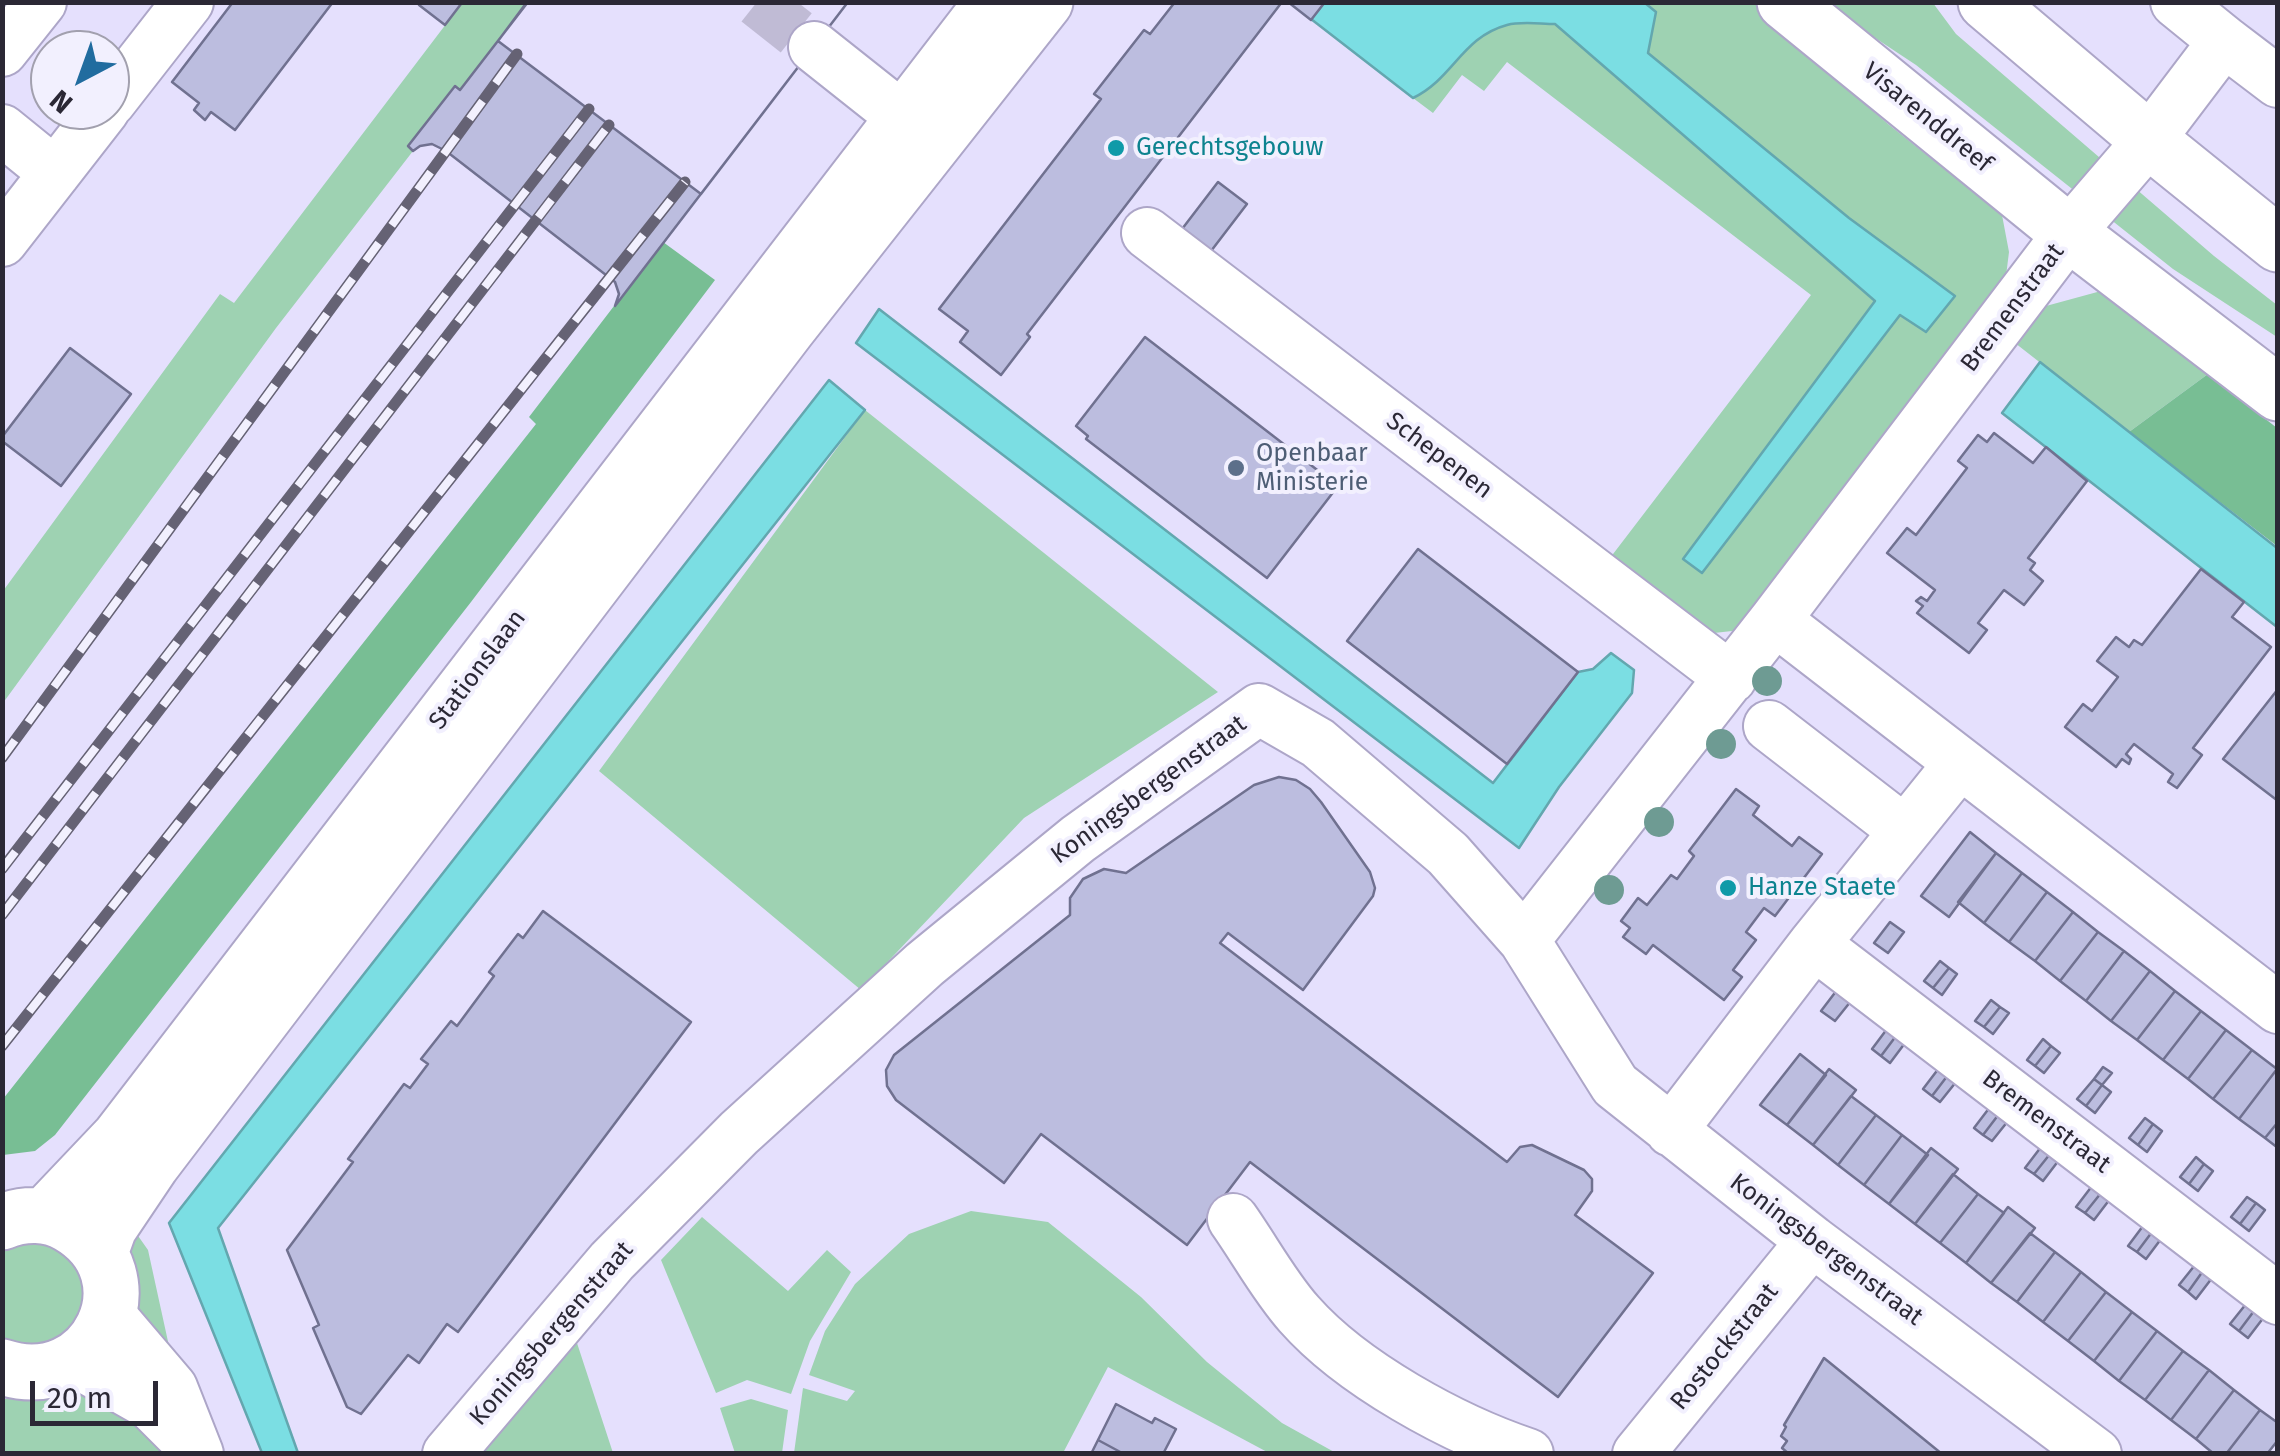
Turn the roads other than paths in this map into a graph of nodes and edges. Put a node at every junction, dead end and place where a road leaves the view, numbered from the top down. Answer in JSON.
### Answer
{"nodes":[{"id":1,"x":42,"y":2,"type":"edge"},
{"id":2,"x":188,"y":2,"type":"edge"},
{"id":3,"x":993,"y":2,"type":"edge"},
{"id":4,"x":1045,"y":2,"type":"edge"},
{"id":5,"x":1785,"y":2,"type":"edge"},
{"id":6,"x":1986,"y":2,"type":"edge"},
{"id":7,"x":2176,"y":2,"type":"edge"},
{"id":8,"x":2224,"y":41,"type":"junction"},
{"id":9,"x":814,"y":46,"type":"tunnel mouth"},
{"id":10,"x":2,"y":52,"type":"edge"},
{"id":11,"x":130,"y":76,"type":"edge"},
{"id":12,"x":2278,"y":82,"type":"edge"},
{"id":13,"x":2,"y":130,"type":"edge"},
{"id":14,"x":86,"y":130,"type":"edge"},
{"id":15,"x":919,"y":130,"type":"junction"},
{"id":16,"x":2149,"y":140,"type":"junction"},
{"id":17,"x":22,"y":202,"type":"edge"},
{"id":18,"x":1147,"y":233,"type":"dead end"},
{"id":19,"x":2069,"y":233,"type":"junction"},
{"id":20,"x":2278,"y":244,"type":"edge"},
{"id":21,"x":2278,"y":393,"type":"edge"},
{"id":22,"x":1775,"y":620,"type":"junction"},
{"id":23,"x":1730,"y":678,"type":"junction"},
{"id":24,"x":1769,"y":726,"type":"dead end"},
{"id":25,"x":1960,"y":763,"type":"junction"},
{"id":26,"x":1905,"y":831,"type":"junction"},
{"id":27,"x":1524,"y":940,"type":"junction"},
{"id":28,"x":1814,"y":944,"type":"junction"},
{"id":29,"x":2278,"y":1008,"type":"edge"},
{"id":30,"x":1671,"y":1131,"type":"junction"},
{"id":31,"x":24,"y":1219,"type":"edge"},
{"id":32,"x":1233,"y":1219,"type":"dead end"},
{"id":33,"x":1812,"y":1241,"type":"junction"},
{"id":34,"x":100,"y":1253,"type":"junction"},
{"id":35,"x":2278,"y":1299,"type":"edge"},
{"id":36,"x":109,"y":1314,"type":"junction"},
{"id":37,"x":74,"y":1360,"type":"junction"},
{"id":38,"x":2,"y":1367,"type":"edge"},
{"id":39,"x":196,"y":1454,"type":"edge"},
{"id":40,"x":448,"y":1454,"type":"edge"},
{"id":41,"x":1528,"y":1454,"type":"edge"},
{"id":42,"x":1638,"y":1454,"type":"edge"},
{"id":43,"x":2096,"y":1454,"type":"edge"}],
"edges":[{"from":1,"to":10,"type":"street"},
{"from":2,"to":11,"type":"street"},
{"from":3,"to":15,"type":"main road"},
{"from":4,"to":15,"type":"main road"},
{"from":5,"to":19,"type":"main road","name":"Visarenddreef"},
{"from":6,"to":16,"type":"main road"},
{"from":7,"to":8,"type":"street"},
{"from":8,"to":12,"type":"street"},
{"from":8,"to":16,"type":"street"},
{"from":9,"to":15,"type":"street"},
{"from":13,"to":17,"type":"street"},
{"from":14,"to":17,"type":"street"},
{"from":15,"to":31,"type":"main road","name":"Stationslaan"},
{"from":15,"to":34,"type":"main road","name":"Stationslaan"},
{"from":16,"to":19,"type":"street"},
{"from":16,"to":20,"type":"main road"},
{"from":18,"to":23,"type":"street","name":"Schepenen"},
{"from":19,"to":21,"type":"main road","name":"Visarenddreef"},
{"from":19,"to":22,"type":"street","name":"Bremenstraat"},
{"from":22,"to":23,"type":"street","name":"Bremenstraat"},
{"from":22,"to":25,"type":"street"},
{"from":23,"to":27,"type":"street","name":"Bremenstraat"},
{"from":24,"to":26,"type":"street"},
{"from":25,"to":26,"type":"street"},
{"from":25,"to":29,"type":"street"},
{"from":26,"to":28,"type":"street"},
{"from":27,"to":30,"type":"street","name":"Koningsbergenstraat"},
{"from":27,"to":40,"type":"street","name":"Koningsbergenstraat"},
{"from":28,"to":30,"type":"street"},
{"from":28,"to":35,"type":"street","name":"Bremenstraat"},
{"from":30,"to":33,"type":"street","name":"Koningsbergenstraat"},
{"from":31,"to":34,"type":"main road"},
{"from":32,"to":41,"type":"street"},
{"from":33,"to":42,"type":"street","name":"Rostockstraat"},
{"from":33,"to":43,"type":"street","name":"Koningsbergenstraat"},
{"from":34,"to":36,"type":"main road"},
{"from":36,"to":37,"type":"main road"},
{"from":36,"to":39,"type":"street"},
{"from":37,"to":38,"type":"main road"},
{"from":37,"to":39,"type":"street"}]}
